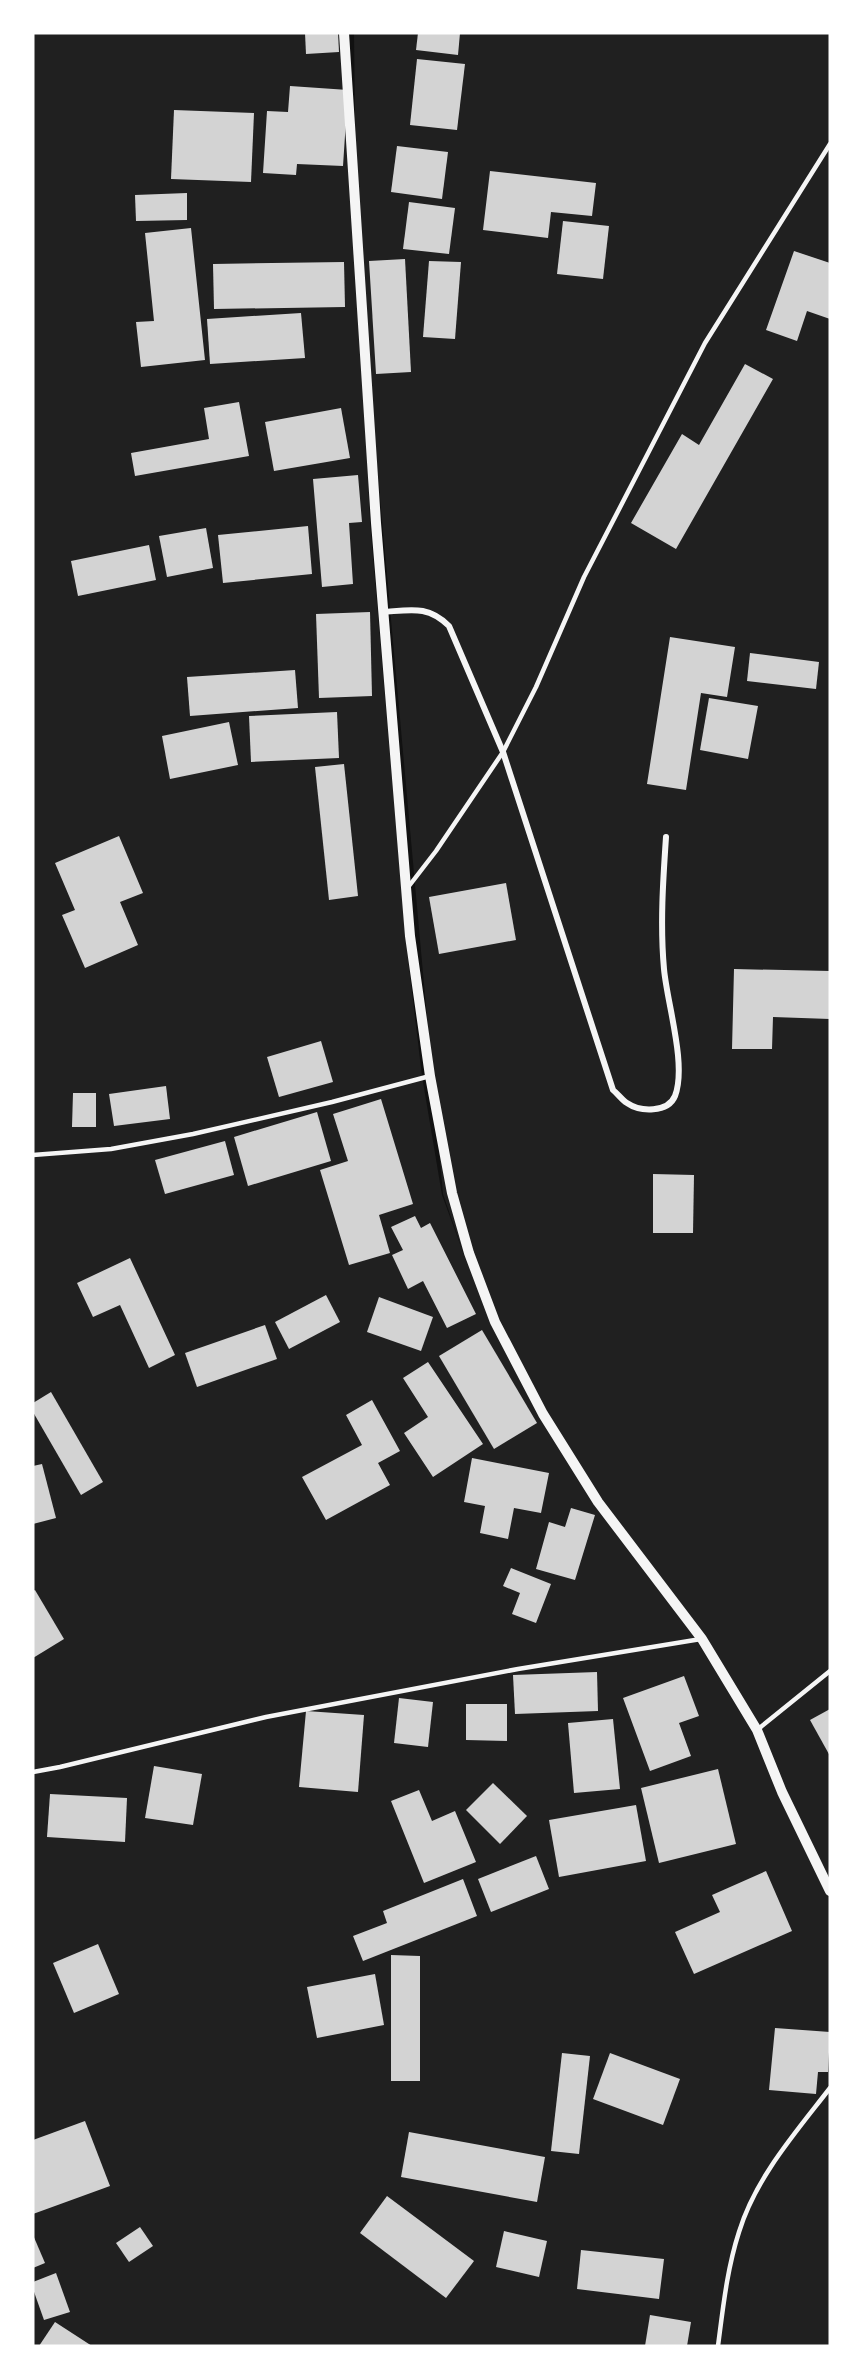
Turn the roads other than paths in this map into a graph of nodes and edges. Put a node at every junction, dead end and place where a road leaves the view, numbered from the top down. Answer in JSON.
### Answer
{"nodes":[{"id":1,"x":345,"y":33,"type":"edge"},
{"id":2,"x":830,"y":144,"type":"edge"},
{"id":3,"x":383,"y":612,"type":"junction"},
{"id":4,"x":503,"y":752,"type":"junction"},
{"id":5,"x":666,"y":837,"type":"dead end"},
{"id":6,"x":406,"y":889,"type":"junction"},
{"id":7,"x":430,"y":1076,"type":"junction"},
{"id":8,"x":33,"y":1155,"type":"edge"},
{"id":9,"x":702,"y":1639,"type":"junction"},
{"id":10,"x":830,"y":1671,"type":"edge"},
{"id":11,"x":757,"y":1730,"type":"junction"},
{"id":12,"x":33,"y":1772,"type":"edge"},
{"id":13,"x":830,"y":1891,"type":"edge"},
{"id":14,"x":830,"y":2088,"type":"edge"},
{"id":15,"x":718,"y":2346,"type":"edge"}],
"edges":[{"from":1,"to":3,"type":"street"},
{"from":2,"to":4,"type":"lane"},
{"from":3,"to":4,"type":"street"},
{"from":3,"to":6,"type":"street"},
{"from":4,"to":5,"type":"street"},
{"from":4,"to":6,"type":"lane"},
{"from":6,"to":7,"type":"street"},
{"from":7,"to":8,"type":"lane"},
{"from":7,"to":9,"type":"street"},
{"from":9,"to":11,"type":"street"},
{"from":9,"to":12,"type":"lane"},
{"from":10,"to":11,"type":"lane"},
{"from":11,"to":13,"type":"street"},
{"from":14,"to":15,"type":"lane"}]}
